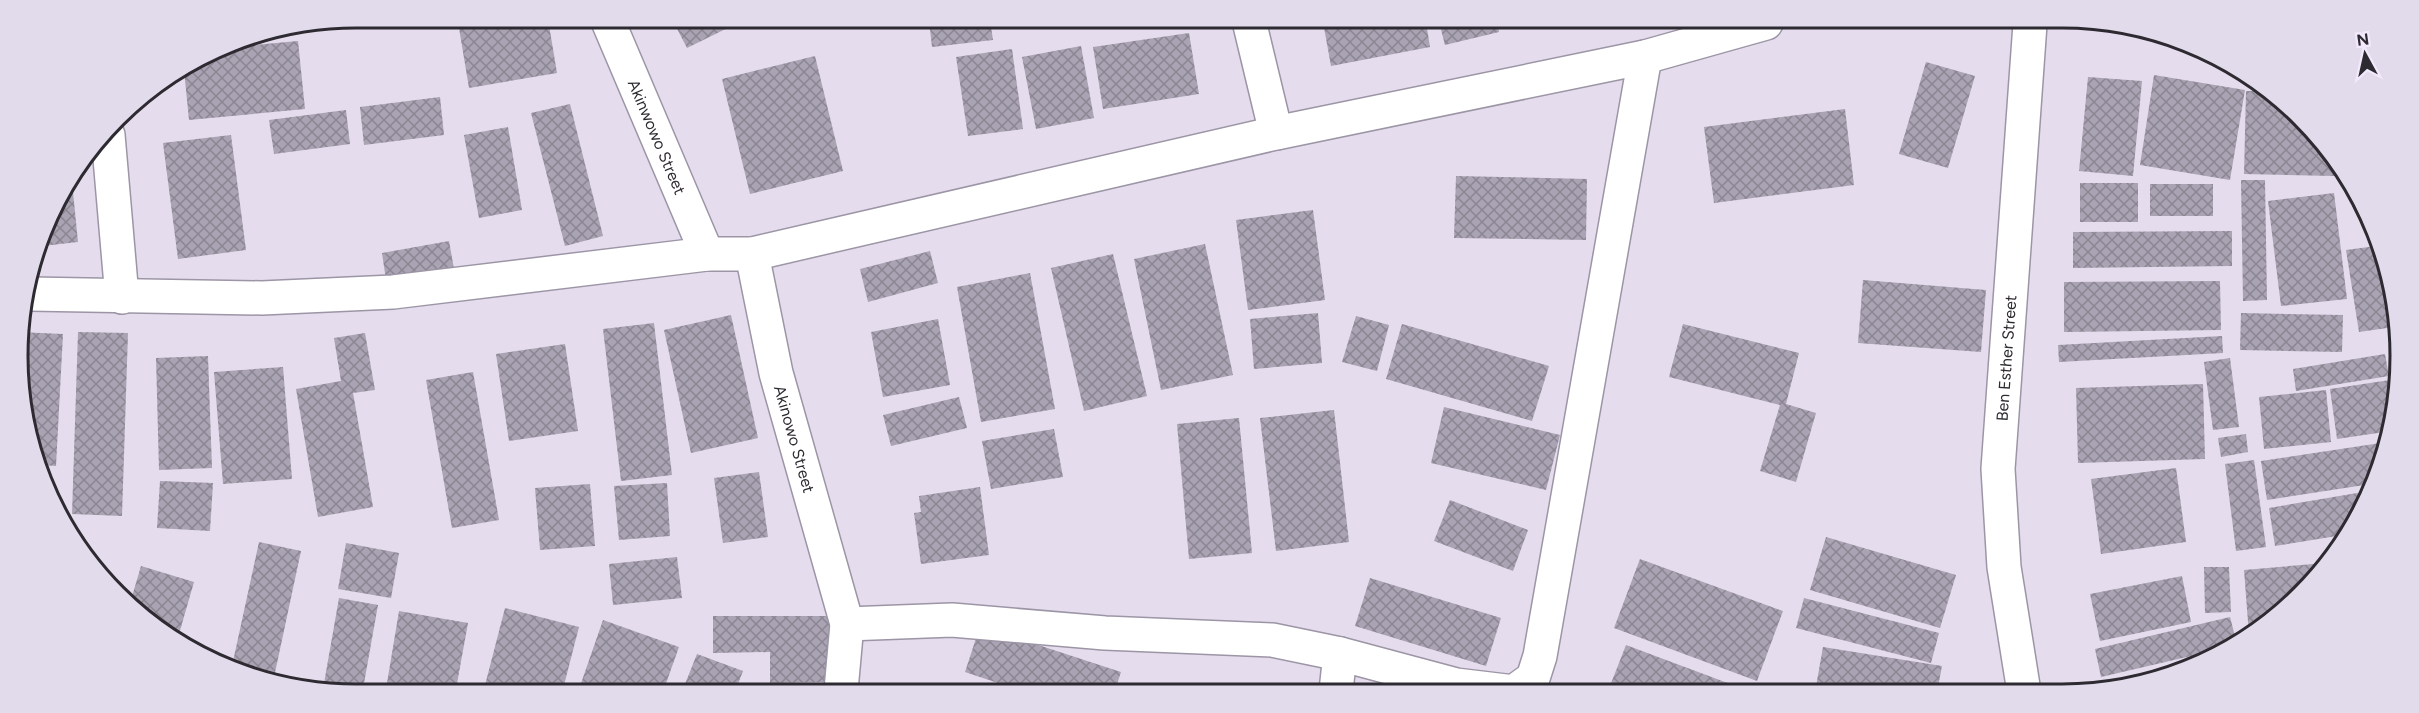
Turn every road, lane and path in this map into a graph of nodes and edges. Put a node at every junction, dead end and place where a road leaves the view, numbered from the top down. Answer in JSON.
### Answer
{"nodes":[{"id":1,"x":611,"y":28,"type":"edge"},
{"id":2,"x":1251,"y":28,"type":"edge"},
{"id":3,"x":1748,"y":28,"type":"edge"},
{"id":4,"x":2030,"y":28,"type":"edge"},
{"id":5,"x":1645,"y":57,"type":"junction"},
{"id":6,"x":1276,"y":133,"type":"junction"},
{"id":7,"x":109,"y":142,"type":"edge"},
{"id":8,"x":707,"y":254,"type":"junction"},
{"id":9,"x":752,"y":254,"type":"junction"},
{"id":10,"x":35,"y":294,"type":"edge"},
{"id":11,"x":122,"y":297,"type":"junction"},
{"id":12,"x":847,"y":624,"type":"junction"},
{"id":13,"x":1340,"y":654,"type":"junction"},
{"id":14,"x":842,"y":684,"type":"edge"},
{"id":15,"x":1337,"y":684,"type":"edge"},
{"id":16,"x":1452,"y":684,"type":"edge"},
{"id":17,"x":1525,"y":684,"type":"edge"},
{"id":18,"x":2023,"y":684,"type":"edge"}],
"edges":[{"from":1,"to":8,"type":"street","name":"Akinwowo Street"},
{"from":2,"to":6,"type":"street"},
{"from":3,"to":5,"type":"street"},
{"from":4,"to":18,"type":"street","name":"Ben Esther Street"},
{"from":5,"to":6,"type":"street"},
{"from":5,"to":17,"type":"street"},
{"from":6,"to":9,"type":"street"},
{"from":7,"to":11,"type":"street"},
{"from":8,"to":9,"type":"street"},
{"from":8,"to":11,"type":"street"},
{"from":9,"to":12,"type":"street","name":"Akinowo Street"},
{"from":10,"to":11,"type":"street"},
{"from":12,"to":13,"type":"street"},
{"from":12,"to":14,"type":"street"},
{"from":13,"to":15,"type":"street"},
{"from":13,"to":16,"type":"street"}]}
